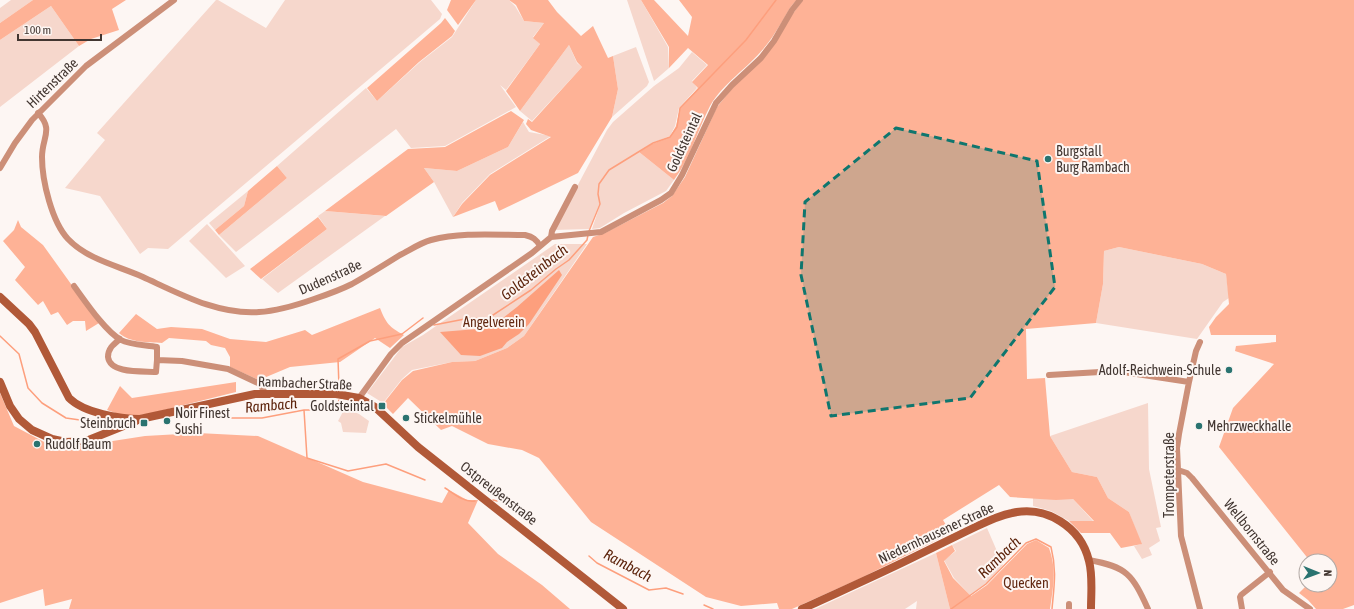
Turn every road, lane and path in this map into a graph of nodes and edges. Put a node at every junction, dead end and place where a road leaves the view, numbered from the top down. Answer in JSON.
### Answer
{"nodes":[{"id":1,"x":174,"y":0,"type":"edge"},
{"id":2,"x":800,"y":0,"type":"edge"},
{"id":3,"x":38,"y":113,"type":"junction"},
{"id":4,"x":0,"y":168,"type":"edge"},
{"id":5,"x":575,"y":187,"type":"dead end"},
{"id":6,"x":551,"y":237,"type":"junction"},
{"id":7,"x":540,"y":246,"type":"junction"},
{"id":8,"x":74,"y":286,"type":"dead end"},
{"id":9,"x":0,"y":297,"type":"edge"},
{"id":10,"x":120,"y":339,"type":"junction"},
{"id":11,"x":1200,"y":342,"type":"dead end"},
{"id":12,"x":157,"y":360,"type":"junction"},
{"id":13,"x":1049,"y":376,"type":"dead end"},
{"id":14,"x":0,"y":382,"type":"edge"},
{"id":15,"x":1189,"y":382,"type":"junction"},
{"id":16,"x":265,"y":393,"type":"junction"},
{"id":17,"x":359,"y":398,"type":"junction"},
{"id":18,"x":110,"y":417,"type":"junction"},
{"id":19,"x":140,"y":419,"type":"junction"},
{"id":20,"x":111,"y":430,"type":"junction"},
{"id":21,"x":1178,"y":470,"type":"junction"},
{"id":22,"x":1089,"y":560,"type":"junction"},
{"id":23,"x":1270,"y":572,"type":"junction"},
{"id":24,"x":623,"y":609,"type":"edge"},
{"id":25,"x":802,"y":609,"type":"edge"},
{"id":26,"x":1090,"y":609,"type":"edge"},
{"id":27,"x":1148,"y":609,"type":"edge"},
{"id":28,"x":1200,"y":609,"type":"edge"},
{"id":29,"x":1242,"y":609,"type":"edge"},
{"id":30,"x":1310,"y":609,"type":"edge"}],
"edges":[{"from":1,"to":3,"type":"street","name":"Hirtenstraße"},
{"from":2,"to":6,"type":"street","name":"Goldsteintal"},
{"from":3,"to":4,"type":"street","name":"Hirtenstraße"},
{"from":3,"to":7,"type":"street","name":"Dudenstraße"},
{"from":5,"to":6,"type":"street"},
{"from":6,"to":7,"type":"street"},
{"from":7,"to":17,"type":"street"},
{"from":8,"to":10,"type":"street"},
{"from":9,"to":18,"type":"main road","name":"Rambacher Straße"},
{"from":10,"to":12,"type":"street"},
{"from":10,"to":12,"type":"street"},
{"from":11,"to":15,"type":"street","name":"Trompeterstraße"},
{"from":12,"to":16,"type":"street"},
{"from":13,"to":15,"type":"street"},
{"from":14,"to":20,"type":"main road"},
{"from":15,"to":21,"type":"street","name":"Trompeterstraße"},
{"from":16,"to":17,"type":"main road","name":"Rambacher Straße"},
{"from":16,"to":19,"type":"main road","name":"Rambacher Straße"},
{"from":17,"to":24,"type":"main road","name":"Ostpreußenstraße"},
{"from":18,"to":19,"type":"main road","name":"Rambacher Straße"},
{"from":18,"to":20,"type":"main road"},
{"from":19,"to":20,"type":"main road"},
{"from":21,"to":23,"type":"street","name":"Wellbornstraße"},
{"from":21,"to":28,"type":"street","name":"Trompeterstraße"},
{"from":22,"to":25,"type":"main road","name":"Niedernhausener Straße"},
{"from":22,"to":26,"type":"main road","name":"Niedernhausener Straße"},
{"from":22,"to":27,"type":"street"},
{"from":23,"to":29,"type":"street"},
{"from":23,"to":30,"type":"street","name":"Wellbornstraße"}]}
